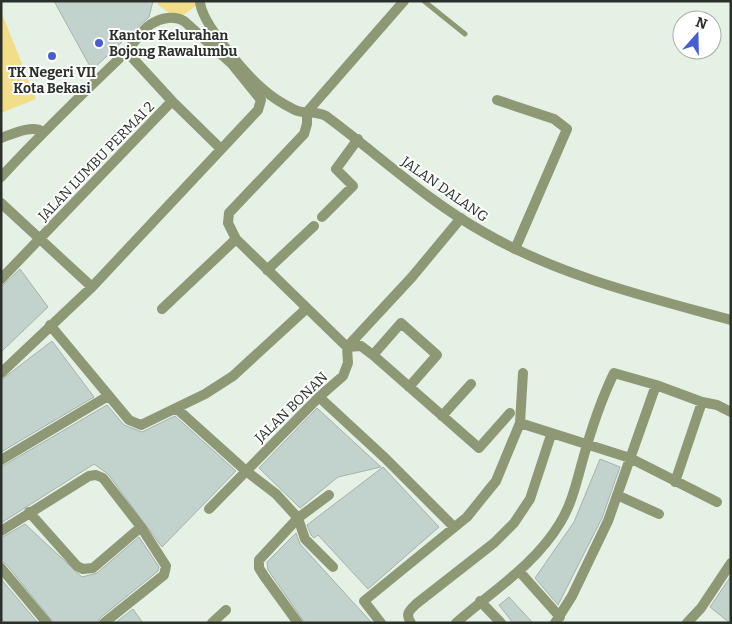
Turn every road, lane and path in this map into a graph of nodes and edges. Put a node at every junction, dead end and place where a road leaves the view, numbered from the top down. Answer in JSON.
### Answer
{"nodes":[{"id":1,"x":424,"y":1,"type":"edge"},
{"id":2,"x":403,"y":2,"type":"edge"},
{"id":3,"x":203,"y":3,"type":"edge"},
{"id":4,"x":466,"y":34,"type":"dead end"},
{"id":5,"x":127,"y":52,"type":"junction"},
{"id":6,"x":497,"y":100,"type":"dead end"},
{"id":7,"x":172,"y":102,"type":"junction"},
{"id":8,"x":307,"y":112,"type":"junction"},
{"id":9,"x":43,"y":132,"type":"junction"},
{"id":10,"x":1,"y":138,"type":"edge"},
{"id":11,"x":358,"y":139,"type":"junction"},
{"id":12,"x":221,"y":149,"type":"junction"},
{"id":13,"x":1,"y":178,"type":"edge"},
{"id":14,"x":1,"y":203,"type":"edge"},
{"id":15,"x":322,"y":217,"type":"dead end"},
{"id":16,"x":461,"y":218,"type":"junction"},
{"id":17,"x":314,"y":226,"type":"dead end"},
{"id":18,"x":236,"y":239,"type":"junction"},
{"id":19,"x":40,"y":240,"type":"junction"},
{"id":20,"x":515,"y":248,"type":"junction"},
{"id":21,"x":268,"y":270,"type":"junction"},
{"id":22,"x":1,"y":279,"type":"edge"},
{"id":23,"x":92,"y":287,"type":"junction"},
{"id":24,"x":307,"y":308,"type":"junction"},
{"id":25,"x":162,"y":309,"type":"dead end"},
{"id":26,"x":731,"y":320,"type":"edge"},
{"id":27,"x":50,"y":325,"type":"junction"},
{"id":28,"x":347,"y":347,"type":"junction"},
{"id":29,"x":373,"y":355,"type":"junction"},
{"id":30,"x":1,"y":373,"type":"edge"},
{"id":31,"x":523,"y":373,"type":"dead end"},
{"id":32,"x":471,"y":384,"type":"dead end"},
{"id":33,"x":656,"y":385,"type":"junction"},
{"id":34,"x":409,"y":386,"type":"junction"},
{"id":35,"x":108,"y":396,"type":"junction"},
{"id":36,"x":319,"y":397,"type":"junction"},
{"id":37,"x":702,"y":402,"type":"junction"},
{"id":38,"x":176,"y":408,"type":"junction"},
{"id":39,"x":731,"y":412,"type":"edge"},
{"id":40,"x":510,"y":413,"type":"dead end"},
{"id":41,"x":442,"y":416,"type":"junction"},
{"id":42,"x":520,"y":423,"type":"junction"},
{"id":43,"x":551,"y":435,"type":"junction"},
{"id":44,"x":587,"y":445,"type":"junction"},
{"id":45,"x":630,"y":458,"type":"junction"},
{"id":46,"x":1,"y":460,"type":"edge"},
{"id":47,"x":246,"y":470,"type":"junction"},
{"id":48,"x":675,"y":482,"type":"junction"},
{"id":49,"x":617,"y":494,"type":"junction"},
{"id":50,"x":328,"y":495,"type":"dead end"},
{"id":51,"x":717,"y":502,"type":"dead end"},
{"id":52,"x":209,"y":509,"type":"dead end"},
{"id":53,"x":29,"y":512,"type":"junction"},
{"id":54,"x":659,"y":514,"type":"dead end"},
{"id":55,"x":298,"y":518,"type":"junction"},
{"id":56,"x":453,"y":526,"type":"junction"},
{"id":57,"x":141,"y":527,"type":"junction"},
{"id":58,"x":1,"y":531,"type":"edge"},
{"id":59,"x":731,"y":563,"type":"edge"},
{"id":60,"x":333,"y":567,"type":"dead end"},
{"id":61,"x":1,"y":568,"type":"edge"},
{"id":62,"x":519,"y":571,"type":"junction"},
{"id":63,"x":480,"y":601,"type":"junction"},
{"id":64,"x":226,"y":610,"type":"dead end"},
{"id":65,"x":558,"y":620,"type":"edge"},
{"id":66,"x":47,"y":623,"type":"edge"},
{"id":67,"x":104,"y":623,"type":"edge"},
{"id":68,"x":212,"y":623,"type":"edge"},
{"id":69,"x":298,"y":623,"type":"edge"},
{"id":70,"x":381,"y":623,"type":"edge"},
{"id":71,"x":411,"y":623,"type":"edge"},
{"id":72,"x":456,"y":623,"type":"edge"},
{"id":73,"x":501,"y":623,"type":"edge"},
{"id":74,"x":688,"y":623,"type":"edge"}],
"edges":[{"from":1,"to":4,"type":"lane"},
{"from":2,"to":8,"type":"street"},
{"from":3,"to":8,"type":"street","name":"JALAN DALANG"},
{"from":5,"to":7,"type":"street"},
{"from":5,"to":9,"type":"street"},
{"from":5,"to":12,"type":"street"},
{"from":6,"to":20,"type":"street"},
{"from":7,"to":12,"type":"street"},
{"from":7,"to":19,"type":"street","name":"JALAN LUMBU PERMAI 2"},
{"from":8,"to":11,"type":"street","name":"JALAN DALANG"},
{"from":8,"to":18,"type":"street"},
{"from":9,"to":10,"type":"street"},
{"from":9,"to":13,"type":"street"},
{"from":11,"to":15,"type":"street"},
{"from":11,"to":16,"type":"street","name":"JALAN DALANG"},
{"from":12,"to":23,"type":"street"},
{"from":14,"to":19,"type":"street"},
{"from":16,"to":20,"type":"street","name":"JALAN DALANG"},
{"from":16,"to":28,"type":"street"},
{"from":17,"to":21,"type":"street"},
{"from":18,"to":21,"type":"street"},
{"from":18,"to":25,"type":"street"},
{"from":19,"to":22,"type":"street","name":"JALAN LUMBU PERMAI 2"},
{"from":19,"to":23,"type":"street"},
{"from":20,"to":26,"type":"street","name":"JALAN DALANG"},
{"from":21,"to":24,"type":"street"},
{"from":23,"to":27,"type":"street"},
{"from":24,"to":28,"type":"street"},
{"from":24,"to":38,"type":"street"},
{"from":27,"to":30,"type":"street"},
{"from":27,"to":35,"type":"street"},
{"from":28,"to":29,"type":"street"},
{"from":28,"to":36,"type":"street","name":"JALAN BONAN"},
{"from":29,"to":34,"type":"street"},
{"from":29,"to":34,"type":"street"},
{"from":31,"to":42,"type":"street"},
{"from":32,"to":41,"type":"street"},
{"from":33,"to":37,"type":"street"},
{"from":33,"to":44,"type":"street"},
{"from":33,"to":45,"type":"street"},
{"from":34,"to":41,"type":"street"},
{"from":35,"to":38,"type":"street"},
{"from":35,"to":46,"type":"street"},
{"from":36,"to":47,"type":"street","name":"JALAN BONAN"},
{"from":36,"to":56,"type":"street"},
{"from":37,"to":39,"type":"street"},
{"from":37,"to":48,"type":"street"},
{"from":38,"to":47,"type":"street"},
{"from":40,"to":41,"type":"street"},
{"from":42,"to":43,"type":"street"},
{"from":42,"to":56,"type":"street"},
{"from":43,"to":44,"type":"street"},
{"from":43,"to":71,"type":"street"},
{"from":44,"to":45,"type":"street"},
{"from":44,"to":62,"type":"street"},
{"from":45,"to":48,"type":"street"},
{"from":45,"to":49,"type":"street"},
{"from":47,"to":52,"type":"street","name":"JALAN BONAN"},
{"from":47,"to":55,"type":"street"},
{"from":48,"to":51,"type":"street"},
{"from":49,"to":54,"type":"street"},
{"from":49,"to":65,"type":"street"},
{"from":50,"to":55,"type":"street"},
{"from":53,"to":57,"type":"street"},
{"from":53,"to":57,"type":"street"},
{"from":53,"to":58,"type":"street"},
{"from":55,"to":60,"type":"street"},
{"from":55,"to":69,"type":"street"},
{"from":56,"to":70,"type":"street"},
{"from":57,"to":67,"type":"street"},
{"from":59,"to":74,"type":"street"},
{"from":61,"to":66,"type":"street"},
{"from":62,"to":63,"type":"street"},
{"from":62,"to":65,"type":"street"},
{"from":63,"to":72,"type":"street"},
{"from":63,"to":73,"type":"street"},
{"from":64,"to":68,"type":"street"}]}
